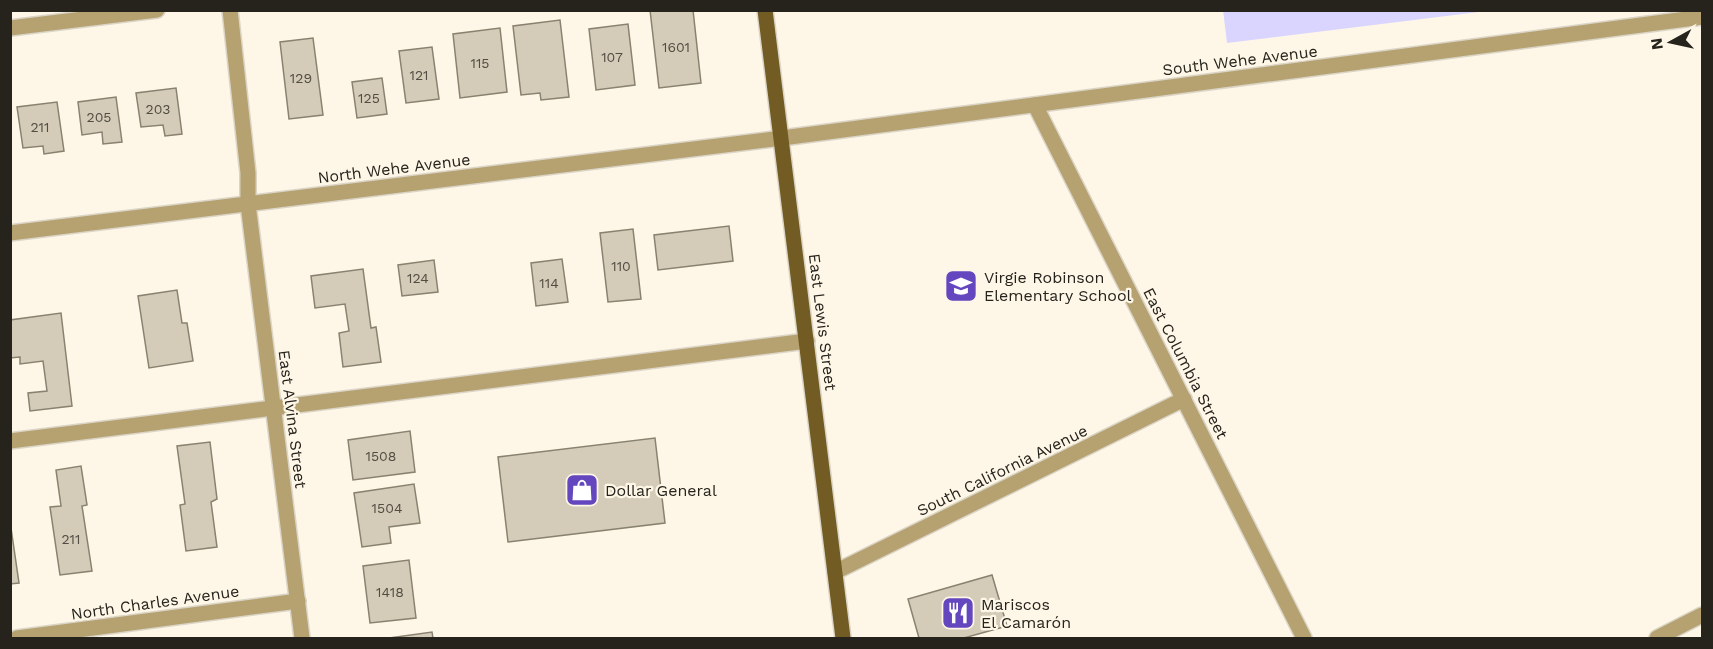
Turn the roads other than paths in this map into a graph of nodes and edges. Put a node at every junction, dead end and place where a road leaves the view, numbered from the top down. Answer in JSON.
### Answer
{"nodes":[{"id":1,"x":157,"y":10,"type":"edge"},
{"id":2,"x":231,"y":10,"type":"edge"},
{"id":3,"x":765,"y":10,"type":"edge"},
{"id":4,"x":1702,"y":17,"type":"edge"},
{"id":5,"x":10,"y":28,"type":"edge"},
{"id":6,"x":1035,"y":105,"type":"junction"},
{"id":7,"x":782,"y":138,"type":"junction"},
{"id":8,"x":249,"y":204,"type":"junction"},
{"id":9,"x":10,"y":233,"type":"edge"},
{"id":10,"x":807,"y":341,"type":"junction"},
{"id":11,"x":1184,"y":399,"type":"junction"},
{"id":12,"x":273,"y":409,"type":"junction"},
{"id":13,"x":10,"y":441,"type":"edge"},
{"id":14,"x":835,"y":572,"type":"junction"},
{"id":15,"x":298,"y":601,"type":"junction"},
{"id":16,"x":1702,"y":615,"type":"edge"},
{"id":17,"x":17,"y":639,"type":"edge"},
{"id":18,"x":302,"y":639,"type":"edge"},
{"id":19,"x":843,"y":639,"type":"edge"},
{"id":20,"x":1304,"y":639,"type":"edge"},
{"id":21,"x":1657,"y":639,"type":"edge"}],
"edges":[{"from":1,"to":5,"type":"street"},
{"from":2,"to":8,"type":"street","name":"East Alvina Street"},
{"from":3,"to":7,"type":"main road","name":"East Lewis Street"},
{"from":4,"to":6,"type":"street","name":"South Wehe Avenue"},
{"from":6,"to":7,"type":"street","name":"South Wehe Avenue"},
{"from":6,"to":11,"type":"street","name":"East Columbia Street"},
{"from":7,"to":8,"type":"street","name":"North Wehe Avenue"},
{"from":7,"to":10,"type":"main road","name":"East Lewis Street"},
{"from":8,"to":9,"type":"street","name":"North Wehe Avenue"},
{"from":8,"to":12,"type":"street","name":"East Alvina Street"},
{"from":10,"to":12,"type":"street"},
{"from":10,"to":14,"type":"main road","name":"East Lewis Street"},
{"from":11,"to":14,"type":"street","name":"South California Avenue"},
{"from":11,"to":20,"type":"street","name":"East Columbia Street"},
{"from":12,"to":13,"type":"street"},
{"from":12,"to":15,"type":"street","name":"East Alvina Street"},
{"from":14,"to":19,"type":"main road","name":"East Lewis Street"},
{"from":15,"to":17,"type":"street","name":"North Charles Avenue"},
{"from":15,"to":18,"type":"street","name":"East Alvina Street"},
{"from":16,"to":21,"type":"street"}]}
